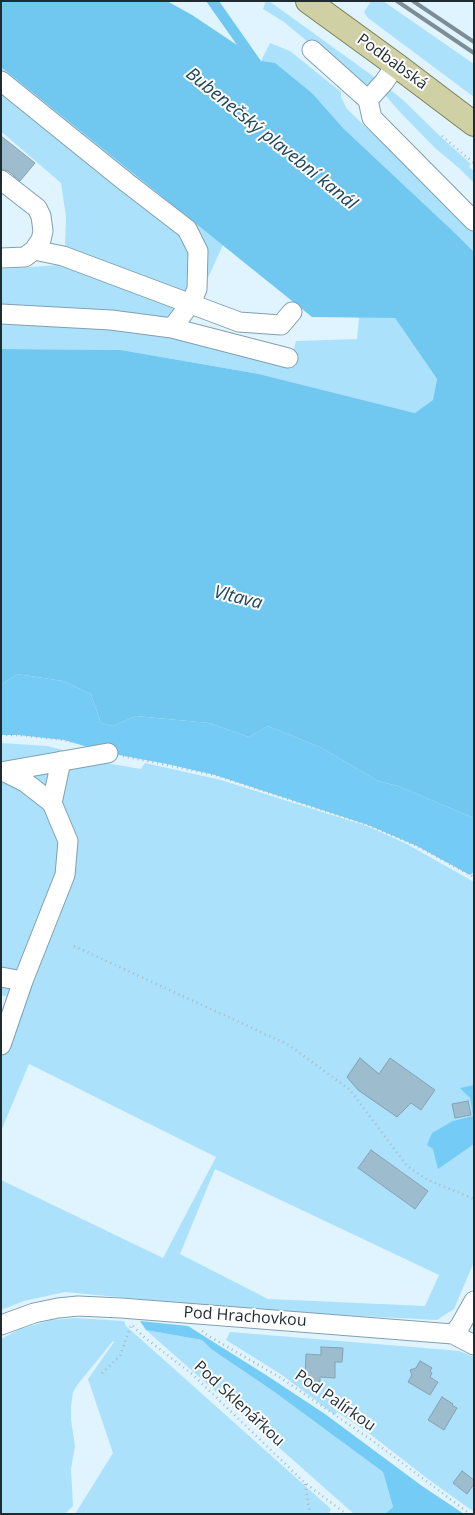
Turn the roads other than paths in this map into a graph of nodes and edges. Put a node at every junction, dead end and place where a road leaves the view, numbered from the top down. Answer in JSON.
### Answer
{"nodes":[{"id":1,"x":308,"y":1,"type":"edge"},
{"id":2,"x":312,"y":50,"type":"dead end"},
{"id":3,"x":396,"y":65,"type":"junction"},
{"id":4,"x":1,"y":81,"type":"edge"},
{"id":5,"x":368,"y":100,"type":"junction"},
{"id":6,"x":474,"y":124,"type":"edge"},
{"id":7,"x":1,"y":180,"type":"edge"},
{"id":8,"x":474,"y":221,"type":"edge"},
{"id":9,"x":34,"y":250,"type":"junction"},
{"id":10,"x":1,"y":258,"type":"edge"},
{"id":11,"x":191,"y":304,"type":"junction"},
{"id":12,"x":292,"y":312,"type":"dead end"},
{"id":13,"x":1,"y":314,"type":"edge"},
{"id":14,"x":172,"y":328,"type":"junction"},
{"id":15,"x":288,"y":358,"type":"dead end"},
{"id":16,"x":108,"y":753,"type":"road end"},
{"id":17,"x":61,"y":761,"type":"junction"},
{"id":18,"x":3,"y":772,"type":"edge"},
{"id":19,"x":52,"y":802,"type":"junction"},
{"id":20,"x":1,"y":977,"type":"edge"},
{"id":21,"x":23,"y":981,"type":"junction"},
{"id":22,"x":1,"y":1045,"type":"edge"},
{"id":23,"x":474,"y":1301,"type":"edge"},
{"id":24,"x":1,"y":1325,"type":"edge"},
{"id":25,"x":453,"y":1334,"type":"junction"},
{"id":26,"x":474,"y":1344,"type":"edge"}],
"edges":[{"from":1,"to":3,"type":"main road","name":"Podbabská"},
{"from":2,"to":5,"type":"street"},
{"from":3,"to":5,"type":"street"},
{"from":3,"to":6,"type":"main road","name":"Podbabská"},
{"from":4,"to":11,"type":"street"},
{"from":5,"to":8,"type":"street"},
{"from":7,"to":9,"type":"street"},
{"from":9,"to":10,"type":"street"},
{"from":9,"to":11,"type":"street"},
{"from":11,"to":12,"type":"street"},
{"from":11,"to":14,"type":"street"},
{"from":13,"to":14,"type":"street"},
{"from":14,"to":15,"type":"street"},
{"from":16,"to":17,"type":"street"},
{"from":17,"to":18,"type":"street"},
{"from":17,"to":19,"type":"street"},
{"from":18,"to":19,"type":"street"},
{"from":19,"to":21,"type":"street"},
{"from":20,"to":21,"type":"street"},
{"from":21,"to":22,"type":"street"},
{"from":23,"to":25,"type":"street"},
{"from":24,"to":25,"type":"street","name":"Pod Hrachovkou"},
{"from":25,"to":26,"type":"street"}]}
